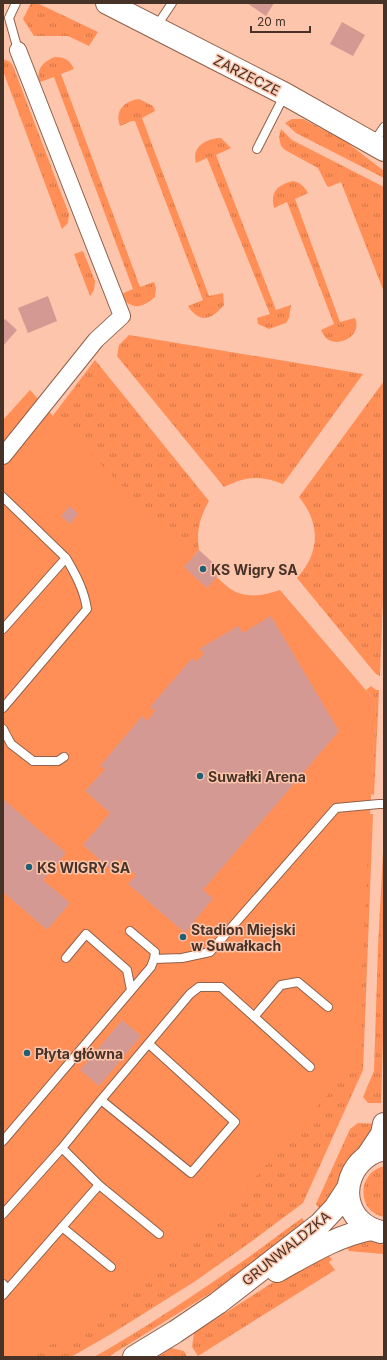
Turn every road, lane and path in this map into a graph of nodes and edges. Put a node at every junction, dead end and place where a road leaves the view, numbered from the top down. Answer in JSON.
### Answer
{"nodes":[{"id":1,"x":16,"y":3,"type":"edge"},
{"id":2,"x":107,"y":3,"type":"edge"},
{"id":3,"x":172,"y":3,"type":"edge"},
{"id":4,"x":156,"y":28,"type":"junction"},
{"id":5,"x":18,"y":50,"type":"joint"},
{"id":6,"x":285,"y":94,"type":"junction"},
{"id":7,"x":380,"y":140,"type":"edge"},
{"id":8,"x":257,"y":149,"type":"dead end"},
{"id":9,"x":3,"y":456,"type":"edge"},
{"id":10,"x":3,"y":497,"type":"edge"},
{"id":11,"x":66,"y":558,"type":"junction"},
{"id":12,"x":3,"y":629,"type":"edge"},
{"id":13,"x":3,"y":708,"type":"edge"},
{"id":14,"x":3,"y":729,"type":"edge"},
{"id":15,"x":64,"y":757,"type":"dead end"},
{"id":16,"x":384,"y":804,"type":"edge"},
{"id":17,"x":130,"y":931,"type":"dead end"},
{"id":18,"x":66,"y":958,"type":"dead end"},
{"id":19,"x":154,"y":959,"type":"junction"},
{"id":20,"x":131,"y":990,"type":"junction"},
{"id":21,"x":328,"y":1008,"type":"dead end"},
{"id":22,"x":254,"y":1017,"type":"junction"},
{"id":23,"x":149,"y":1044,"type":"junction"},
{"id":24,"x":310,"y":1067,"type":"dead end"},
{"id":25,"x":101,"y":1100,"type":"junction"},
{"id":26,"x":384,"y":1124,"type":"edge"},
{"id":27,"x":3,"y":1141,"type":"edge"},
{"id":28,"x":62,"y":1148,"type":"junction"},
{"id":29,"x":376,"y":1152,"type":"edge"},
{"id":30,"x":99,"y":1185,"type":"junction"},
{"id":31,"x":348,"y":1188,"type":"junction"},
{"id":32,"x":3,"y":1214,"type":"edge"},
{"id":33,"x":62,"y":1226,"type":"junction"},
{"id":34,"x":377,"y":1231,"type":"edge"},
{"id":35,"x":159,"y":1234,"type":"dead end"},
{"id":36,"x":111,"y":1267,"type":"dead end"},
{"id":37,"x":5,"y":1290,"type":"edge"},
{"id":38,"x":218,"y":1303,"type":"junction"},
{"id":39,"x":134,"y":1357,"type":"edge"}],
"edges":[{"from":1,"to":5,"type":"lane"},
{"from":2,"to":4,"type":"main road","name":"ZARZECZE"},
{"from":3,"to":4,"type":"lane"},
{"from":4,"to":6,"type":"main road","name":"ZARZECZE"},
{"from":5,"to":9,"type":"street"},
{"from":6,"to":7,"type":"main road","name":"ZARZECZE"},
{"from":6,"to":8,"type":"lane"},
{"from":10,"to":11,"type":"lane"},
{"from":11,"to":12,"type":"lane"},
{"from":11,"to":13,"type":"lane"},
{"from":14,"to":15,"type":"lane"},
{"from":16,"to":19,"type":"lane"},
{"from":17,"to":19,"type":"lane"},
{"from":18,"to":20,"type":"lane"},
{"from":19,"to":20,"type":"lane"},
{"from":20,"to":27,"type":"lane"},
{"from":21,"to":22,"type":"lane"},
{"from":22,"to":23,"type":"lane"},
{"from":22,"to":24,"type":"lane"},
{"from":23,"to":25,"type":"lane"},
{"from":23,"to":25,"type":"lane"},
{"from":25,"to":28,"type":"lane"},
{"from":26,"to":29,"type":"main road","name":"GRUNWALDZKA"},
{"from":28,"to":30,"type":"lane"},
{"from":28,"to":32,"type":"lane"},
{"from":29,"to":31,"type":"main road","name":"GRUNWALDZKA"},
{"from":30,"to":33,"type":"lane"},
{"from":30,"to":35,"type":"lane"},
{"from":31,"to":34,"type":"main road"},
{"from":31,"to":38,"type":"main road","name":"GRUNWALDZKA"},
{"from":33,"to":36,"type":"lane"},
{"from":33,"to":37,"type":"lane"},
{"from":34,"to":38,"type":"main road","name":"GRUNWALDZKA"},
{"from":38,"to":39,"type":"main road","name":"GRUNWALDZKA"}]}
